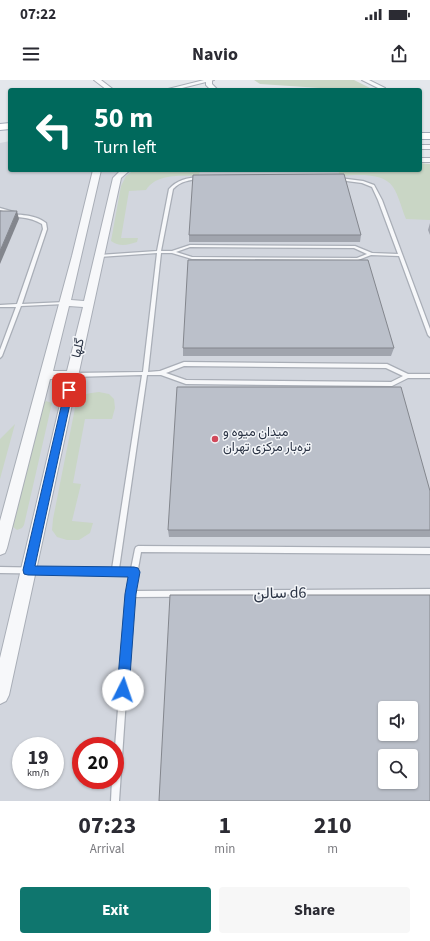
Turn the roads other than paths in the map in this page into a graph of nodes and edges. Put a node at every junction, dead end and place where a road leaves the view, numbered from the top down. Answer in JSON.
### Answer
{"nodes":[{"id":1,"x":107,"y":80,"type":"edge"},
{"id":2,"x":210,"y":80,"type":"edge"},
{"id":3,"x":365,"y":80,"type":"edge"},
{"id":4,"x":98,"y":81,"type":"edge"},
{"id":5,"x":108,"y":88,"type":"edge"},
{"id":6,"x":176,"y":88,"type":"edge"},
{"id":7,"x":382,"y":88,"type":"dead end"},
{"id":8,"x":97,"y":172,"type":"edge"},
{"id":9,"x":123,"y":172,"type":"edge"},
{"id":10,"x":203,"y":177,"type":"edge"},
{"id":11,"x":332,"y":179,"type":"edge"},
{"id":12,"x":0,"y":209,"type":"edge"},
{"id":13,"x":0,"y":215,"type":"edge"},
{"id":14,"x":26,"y":216,"type":"junction"},
{"id":15,"x":159,"y":252,"type":"junction"},
{"id":16,"x":172,"y":252,"type":"junction"},
{"id":17,"x":371,"y":254,"type":"junction"},
{"id":18,"x":400,"y":255,"type":"junction"},
{"id":19,"x":88,"y":256,"type":"junction"},
{"id":20,"x":65,"y":303,"type":"junction"},
{"id":21,"x":88,"y":304,"type":"junction"},
{"id":22,"x":19,"y":305,"type":"junction"},
{"id":23,"x":0,"y":306,"type":"edge"},
{"id":24,"x":430,"y":336,"type":"edge"},
{"id":25,"x":0,"y":356,"type":"edge"},
{"id":26,"x":162,"y":373,"type":"junction"},
{"id":27,"x":46,"y":375,"type":"junction"},
{"id":28,"x":72,"y":375,"type":"junction"},
{"id":29,"x":145,"y":375,"type":"junction"},
{"id":30,"x":407,"y":376,"type":"junction"},
{"id":31,"x":430,"y":376,"type":"edge"},
{"id":32,"x":0,"y":548,"type":"edge"},
{"id":33,"x":430,"y":551,"type":"edge"},
{"id":34,"x":0,"y":570,"type":"edge"},
{"id":35,"x":28,"y":570,"type":"junction"},
{"id":36,"x":115,"y":572,"type":"junction"},
{"id":37,"x":134,"y":572,"type":"junction"},
{"id":38,"x":430,"y":592,"type":"edge"},
{"id":39,"x":130,"y":594,"type":"junction"},
{"id":40,"x":0,"y":695,"type":"edge"},
{"id":41,"x":115,"y":801,"type":"edge"}],
"edges":[{"from":1,"to":4,"type":"street"},
{"from":2,"to":6,"type":"street"},
{"from":3,"to":7,"type":"street"},
{"from":4,"to":5,"type":"street"},
{"from":8,"to":19,"type":"street","name":"گلها"},
{"from":9,"to":19,"type":"street","name":"گلها"},
{"from":10,"to":15,"type":"lane"},
{"from":11,"to":18,"type":"lane"},
{"from":12,"to":14,"type":"lane"},
{"from":13,"to":14,"type":"lane"},
{"from":14,"to":22,"type":"lane"},
{"from":15,"to":16,"type":"lane"},
{"from":15,"to":19,"type":"lane"},
{"from":15,"to":29,"type":"lane"},
{"from":16,"to":17,"type":"lane"},
{"from":16,"to":17,"type":"lane"},
{"from":17,"to":18,"type":"lane"},
{"from":18,"to":24,"type":"lane"},
{"from":19,"to":20,"type":"street","name":"گلها"},
{"from":19,"to":21,"type":"street","name":"گلها"},
{"from":20,"to":21,"type":"street"},
{"from":20,"to":22,"type":"lane"},
{"from":20,"to":27,"type":"street","name":"گلها"},
{"from":21,"to":28,"type":"street","name":"گلها"},
{"from":22,"to":23,"type":"lane"},
{"from":22,"to":25,"type":"lane"},
{"from":26,"to":29,"type":"lane"},
{"from":26,"to":30,"type":"lane"},
{"from":26,"to":30,"type":"lane"},
{"from":27,"to":28,"type":"street"},
{"from":27,"to":32,"type":"street","name":"گلها"},
{"from":28,"to":29,"type":"lane"},
{"from":28,"to":35,"type":"street","name":"گلها"},
{"from":29,"to":36,"type":"lane"},
{"from":30,"to":31,"type":"lane"},
{"from":33,"to":37,"type":"lane"},
{"from":34,"to":35,"type":"lane"},
{"from":35,"to":36,"type":"lane"},
{"from":35,"to":40,"type":"street","name":"گلها"},
{"from":36,"to":37,"type":"lane"},
{"from":37,"to":39,"type":"lane"},
{"from":38,"to":39,"type":"lane","name":"سالن d6"},
{"from":39,"to":41,"type":"lane"}]}
